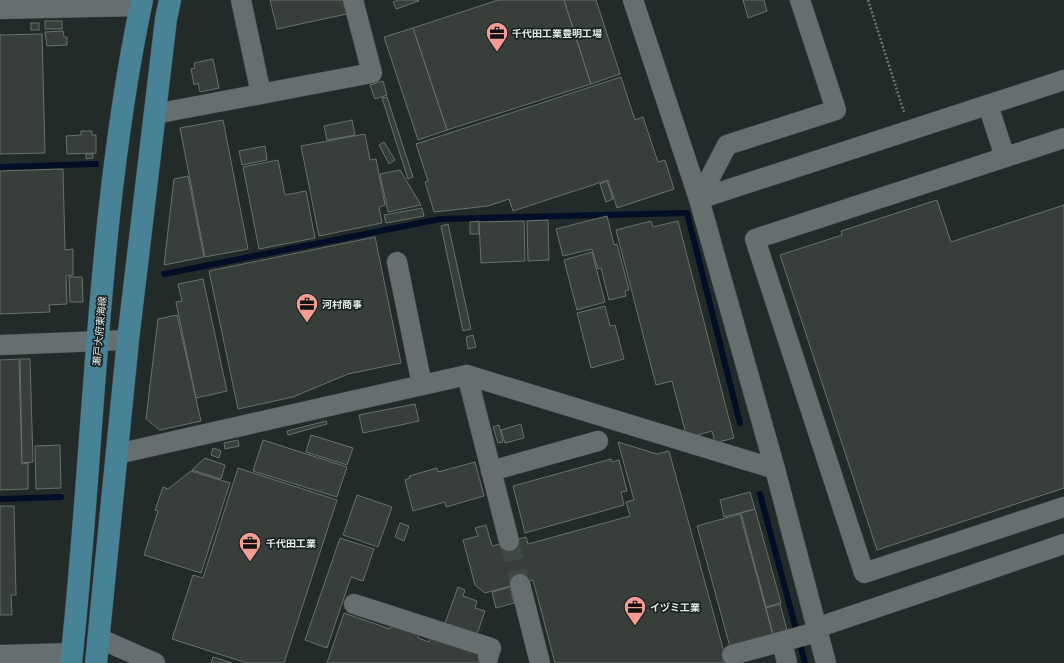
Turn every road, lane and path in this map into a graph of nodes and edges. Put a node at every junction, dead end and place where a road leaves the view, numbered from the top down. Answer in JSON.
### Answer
{"nodes":[{"id":1,"x":170,"y":0,"type":"edge"},
{"id":2,"x":241,"y":0,"type":"edge"},
{"id":3,"x":353,"y":0,"type":"edge"},
{"id":4,"x":633,"y":0,"type":"edge"},
{"id":5,"x":800,"y":0,"type":"edge"},
{"id":6,"x":868,"y":0,"type":"edge"},
{"id":7,"x":142,"y":3,"type":"edge"},
{"id":8,"x":0,"y":9,"type":"edge"},
{"id":9,"x":1064,"y":80,"type":"edge"},
{"id":10,"x":261,"y":94,"type":"junction"},
{"id":11,"x":988,"y":105,"type":"junction"},
{"id":12,"x":155,"y":114,"type":"junction"},
{"id":13,"x":910,"y":130,"type":"junction"},
{"id":14,"x":1064,"y":138,"type":"edge"},
{"id":15,"x":1005,"y":157,"type":"junction"},
{"id":16,"x":699,"y":199,"type":"junction"},
{"id":17,"x":397,"y":262,"type":"dead end"},
{"id":18,"x":128,"y":340,"type":"junction"},
{"id":19,"x":98,"y":342,"type":"junction"},
{"id":20,"x":0,"y":345,"type":"edge"},
{"id":21,"x":467,"y":375,"type":"junction"},
{"id":22,"x":422,"y":385,"type":"junction"},
{"id":23,"x":598,"y":441,"type":"dead end"},
{"id":24,"x":117,"y":454,"type":"junction"},
{"id":25,"x":775,"y":469,"type":"junction"},
{"id":26,"x":491,"y":471,"type":"junction"},
{"id":27,"x":1064,"y":507,"type":"edge"},
{"id":28,"x":509,"y":541,"type":"tunnel mouth"},
{"id":29,"x":1064,"y":544,"type":"edge"},
{"id":30,"x":520,"y":584,"type":"tunnel mouth"},
{"id":31,"x":354,"y":604,"type":"dead end"},
{"id":32,"x":803,"y":635,"type":"junction"},
{"id":33,"x":98,"y":638,"type":"junction"},
{"id":34,"x":0,"y":655,"type":"edge"},
{"id":35,"x":732,"y":656,"type":"dead end"},
{"id":36,"x":72,"y":658,"type":"edge"},
{"id":37,"x":488,"y":658,"type":"dead end"},
{"id":38,"x":96,"y":663,"type":"edge"},
{"id":39,"x":155,"y":663,"type":"edge"},
{"id":40,"x":540,"y":663,"type":"edge"},
{"id":41,"x":788,"y":663,"type":"edge"},
{"id":42,"x":826,"y":663,"type":"edge"}],
"edges":[{"from":1,"to":12,"type":"main road"},
{"from":2,"to":10,"type":"street"},
{"from":3,"to":10,"type":"street"},
{"from":4,"to":16,"type":"street"},
{"from":5,"to":16,"type":"street"},
{"from":6,"to":13,"type":"path"},
{"from":7,"to":8,"type":"street"},
{"from":7,"to":19,"type":"main road","name":"瀬戸大府東海線"},
{"from":9,"to":11,"type":"street"},
{"from":10,"to":12,"type":"street"},
{"from":11,"to":13,"type":"street"},
{"from":11,"to":15,"type":"street"},
{"from":12,"to":18,"type":"main road"},
{"from":13,"to":16,"type":"street"},
{"from":14,"to":15,"type":"street"},
{"from":15,"to":27,"type":"street"},
{"from":16,"to":25,"type":"street"},
{"from":17,"to":22,"type":"street"},
{"from":18,"to":19,"type":"street"},
{"from":18,"to":24,"type":"main road"},
{"from":19,"to":20,"type":"street"},
{"from":19,"to":36,"type":"main road","name":"瀬戸大府東海線"},
{"from":21,"to":22,"type":"street"},
{"from":21,"to":25,"type":"street"},
{"from":21,"to":26,"type":"street"},
{"from":22,"to":24,"type":"street"},
{"from":23,"to":26,"type":"street"},
{"from":24,"to":33,"type":"main road"},
{"from":25,"to":32,"type":"street"},
{"from":26,"to":28,"type":"street"},
{"from":29,"to":32,"type":"street"},
{"from":30,"to":40,"type":"street"},
{"from":31,"to":37,"type":"street"},
{"from":32,"to":35,"type":"street"},
{"from":32,"to":41,"type":"street"},
{"from":32,"to":42,"type":"street"},
{"from":33,"to":38,"type":"main road"},
{"from":33,"to":39,"type":"street"},
{"from":34,"to":36,"type":"street"}]}
